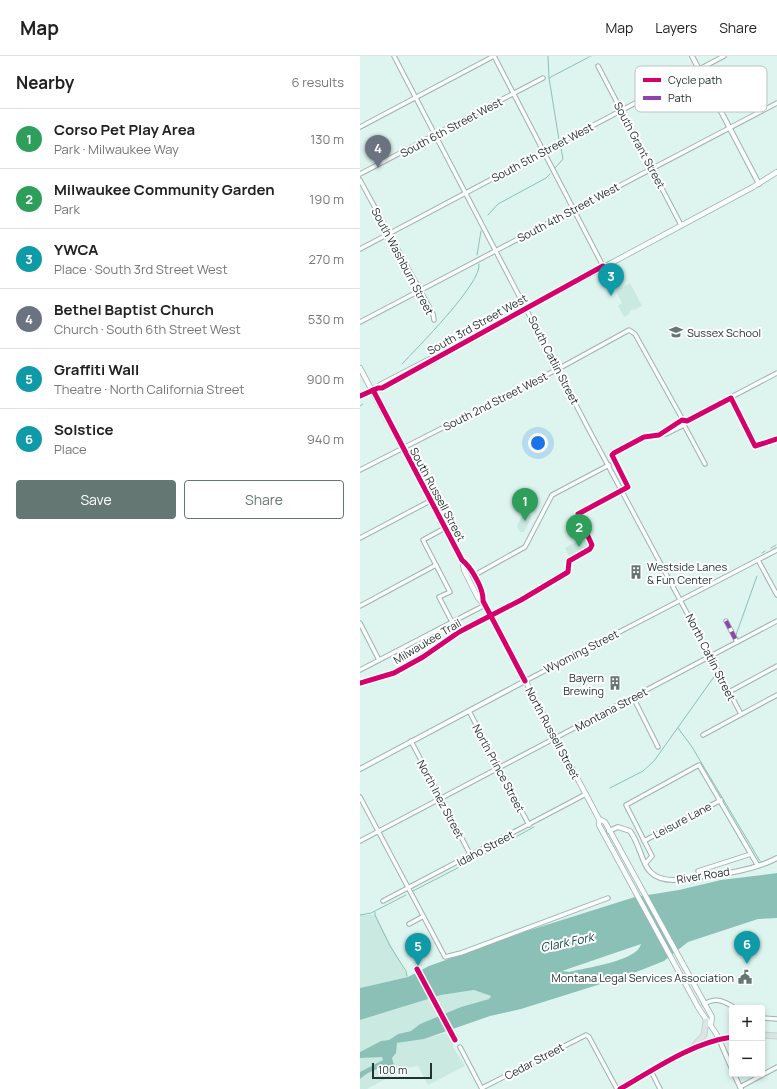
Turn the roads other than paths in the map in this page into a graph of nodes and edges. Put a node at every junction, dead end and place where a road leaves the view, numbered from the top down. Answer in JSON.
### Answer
{"nodes":[{"id":1,"x":394,"y":56,"type":"edge"},
{"id":2,"x":494,"y":56,"type":"edge"},
{"id":3,"x":692,"y":56,"type":"edge"},
{"id":4,"x":724,"y":56,"type":"edge"},
{"id":5,"x":598,"y":66,"type":"dead end"},
{"id":6,"x":697,"y":66,"type":"edge"},
{"id":7,"x":705,"y":66,"type":"edge"},
{"id":8,"x":543,"y":78,"type":"dead end"},
{"id":9,"x":514,"y":94,"type":"junction"},
{"id":10,"x":416,"y":97,"type":"junction"},
{"id":11,"x":635,"y":103,"type":"edge"},
{"id":12,"x":777,"y":103,"type":"edge"},
{"id":13,"x":767,"y":108,"type":"edge"},
{"id":14,"x":621,"y":110,"type":"junction"},
{"id":15,"x":722,"y":112,"type":"edge"},
{"id":16,"x":759,"y":112,"type":"edge"},
{"id":17,"x":360,"y":127,"type":"edge"},
{"id":18,"x":730,"y":127,"type":"junction"},
{"id":19,"x":435,"y":136,"type":"junction"},
{"id":20,"x":543,"y":152,"type":"junction"},
{"id":21,"x":652,"y":168,"type":"junction"},
{"id":22,"x":777,"y":172,"type":"edge"},
{"id":23,"x":360,"y":174,"type":"edge"},
{"id":24,"x":360,"y":180,"type":"edge"},
{"id":25,"x":759,"y":184,"type":"junction"},
{"id":26,"x":465,"y":193,"type":"junction"},
{"id":27,"x":574,"y":209,"type":"junction"},
{"id":28,"x":682,"y":225,"type":"junction"},
{"id":29,"x":388,"y":234,"type":"junction"},
{"id":30,"x":360,"y":249,"type":"edge"},
{"id":31,"x":496,"y":251,"type":"junction"},
{"id":32,"x":603,"y":266,"type":"junction"},
{"id":33,"x":419,"y":291,"type":"junction"},
{"id":34,"x":527,"y":308,"type":"junction"},
{"id":35,"x":434,"y":320,"type":"dead end"},
{"id":36,"x":360,"y":322,"type":"edge"},
{"id":37,"x":360,"y":368,"type":"edge"},
{"id":38,"x":558,"y":369,"type":"junction"},
{"id":39,"x":777,"y":373,"type":"edge"},
{"id":40,"x":375,"y":389,"type":"junction"},
{"id":41,"x":360,"y":396,"type":"edge"},
{"id":42,"x":731,"y":398,"type":"junction"},
{"id":43,"x":684,"y":423,"type":"junction"},
{"id":44,"x":666,"y":434,"type":"dead end"},
{"id":45,"x":752,"y":437,"type":"dead end"},
{"id":46,"x":403,"y":448,"type":"junction"},
{"id":47,"x":705,"y":464,"type":"dead end"},
{"id":48,"x":609,"y":465,"type":"junction"},
{"id":49,"x":360,"y":470,"type":"edge"},
{"id":50,"x":430,"y":500,"type":"junction"},
{"id":51,"x":445,"y":528,"type":"junction"},
{"id":52,"x":360,"y":538,"type":"edge"},
{"id":53,"x":777,"y":550,"type":"edge"},
{"id":54,"x":462,"y":560,"type":"junction"},
{"id":55,"x":758,"y":560,"type":"junction"},
{"id":56,"x":436,"y":566,"type":"junction"},
{"id":57,"x":473,"y":576,"type":"junction"},
{"id":58,"x":777,"y":595,"type":"edge"},
{"id":59,"x":681,"y":600,"type":"junction"},
{"id":60,"x":484,"y":603,"type":"junction"},
{"id":61,"x":360,"y":606,"type":"edge"},
{"id":62,"x":726,"y":621,"type":"dead end"},
{"id":63,"x":777,"y":621,"type":"edge"},
{"id":64,"x":452,"y":622,"type":"junction"},
{"id":65,"x":360,"y":623,"type":"edge"},
{"id":66,"x":737,"y":642,"type":"junction"},
{"id":67,"x":711,"y":656,"type":"junction"},
{"id":68,"x":379,"y":660,"type":"junction"},
{"id":69,"x":777,"y":666,"type":"edge"},
{"id":70,"x":360,"y":670,"type":"edge"},
{"id":71,"x":525,"y":680,"type":"junction"},
{"id":72,"x":730,"y":692,"type":"junction"},
{"id":73,"x":777,"y":695,"type":"edge"},
{"id":74,"x":633,"y":697,"type":"junction"},
{"id":75,"x":469,"y":711,"type":"junction"},
{"id":76,"x":741,"y":714,"type":"junction"},
{"id":77,"x":703,"y":735,"type":"dead end"},
{"id":78,"x":556,"y":739,"type":"junction"},
{"id":79,"x":411,"y":741,"type":"junction"},
{"id":80,"x":658,"y":747,"type":"dead end"},
{"id":81,"x":360,"y":768,"type":"edge"},
{"id":82,"x":499,"y":768,"type":"junction"},
{"id":83,"x":586,"y":794,"type":"junction"},
{"id":84,"x":360,"y":797,"type":"edge"},
{"id":85,"x":441,"y":799,"type":"junction"},
{"id":86,"x":721,"y":800,"type":"junction"},
{"id":87,"x":599,"y":819,"type":"junction"},
{"id":88,"x":529,"y":825,"type":"junction"},
{"id":89,"x":610,"y":831,"type":"junction"},
{"id":90,"x":378,"y":832,"type":"junction"},
{"id":91,"x":360,"y":841,"type":"edge"},
{"id":92,"x":644,"y":841,"type":"junction"},
{"id":93,"x":751,"y":854,"type":"junction"},
{"id":94,"x":471,"y":856,"type":"junction"},
{"id":95,"x":777,"y":858,"type":"edge"},
{"id":96,"x":645,"y":864,"type":"junction"},
{"id":97,"x":758,"y":866,"type":"junction"},
{"id":98,"x":698,"y":871,"type":"dead end"},
{"id":99,"x":408,"y":889,"type":"junction"},
{"id":100,"x":608,"y":898,"type":"dead end"},
{"id":101,"x":383,"y":901,"type":"dead end"},
{"id":102,"x":422,"y":917,"type":"junction"},
{"id":103,"x":409,"y":924,"type":"dead end"},
{"id":104,"x":704,"y":1004,"type":"junction"},
{"id":105,"x":729,"y":1005,"type":"edge"},
{"id":106,"x":765,"y":1018,"type":"edge"},
{"id":107,"x":777,"y":1019,"type":"edge"},
{"id":108,"x":706,"y":1020,"type":"junction"},
{"id":109,"x":712,"y":1024,"type":"junction"},
{"id":110,"x":765,"y":1035,"type":"edge"},
{"id":111,"x":777,"y":1036,"type":"edge"},
{"id":112,"x":729,"y":1038,"type":"edge"},
{"id":113,"x":720,"y":1039,"type":"junction"},
{"id":114,"x":460,"y":1047,"type":"dead end"},
{"id":115,"x":691,"y":1049,"type":"junction"},
{"id":116,"x":729,"y":1062,"type":"edge"},
{"id":117,"x":777,"y":1067,"type":"edge"},
{"id":118,"x":651,"y":1072,"type":"junction"},
{"id":119,"x":735,"y":1077,"type":"edge"},
{"id":120,"x":740,"y":1088,"type":"edge"},
{"id":121,"x":482,"y":1089,"type":"edge"},
{"id":122,"x":618,"y":1089,"type":"edge"},
{"id":123,"x":660,"y":1089,"type":"edge"}],
"edges":[{"from":1,"to":10,"type":"street","name":"South Catlin Street"},
{"from":2,"to":9,"type":"street"},
{"from":2,"to":10,"type":"street"},
{"from":3,"to":6,"type":"street"},
{"from":4,"to":7,"type":"street","name":"South 5th Street West"},
{"from":5,"to":14,"type":"street","name":"South Grant Street"},
{"from":8,"to":9,"type":"street","name":"South 6th Street West"},
{"from":9,"to":19,"type":"street","name":"South 6th Street West"},
{"from":9,"to":20,"type":"street"},
{"from":10,"to":17,"type":"street"},
{"from":10,"to":19,"type":"street","name":"South Catlin Street"},
{"from":11,"to":14,"type":"street","name":"South 5th Street West"},
{"from":12,"to":13,"type":"street","name":"South 4th Street West"},
{"from":14,"to":20,"type":"street","name":"South 5th Street West"},
{"from":14,"to":21,"type":"street","name":"South Grant Street"},
{"from":15,"to":18,"type":"street"},
{"from":16,"to":18,"type":"street","name":"South 4th Street West"},
{"from":18,"to":21,"type":"street","name":"South 4th Street West"},
{"from":18,"to":25,"type":"street"},
{"from":19,"to":23,"type":"street","name":"South 6th Street West"},
{"from":19,"to":26,"type":"street","name":"South Catlin Street"},
{"from":20,"to":26,"type":"street","name":"South 5th Street West"},
{"from":20,"to":27,"type":"street"},
{"from":21,"to":27,"type":"street","name":"South 4th Street West"},
{"from":21,"to":28,"type":"street","name":"South Grant Street"},
{"from":22,"to":25,"type":"main road","name":"South 3rd Street West"},
{"from":24,"to":29,"type":"street","name":"South Washburn Street"},
{"from":25,"to":28,"type":"main road","name":"South 3rd Street West"},
{"from":26,"to":29,"type":"street","name":"South 5th Street West"},
{"from":26,"to":31,"type":"street","name":"South Catlin Street"},
{"from":27,"to":31,"type":"street","name":"South 4th Street West"},
{"from":27,"to":32,"type":"street"},
{"from":28,"to":32,"type":"main road","name":"South 3rd Street West"},
{"from":29,"to":30,"type":"street","name":"South 5th Street West"},
{"from":29,"to":33,"type":"street","name":"South Washburn Street"},
{"from":31,"to":33,"type":"street","name":"South 4th Street West"},
{"from":31,"to":34,"type":"street","name":"South Catlin Street"},
{"from":32,"to":34,"type":"main road","name":"South 3rd Street West"},
{"from":33,"to":35,"type":"street","name":"South Washburn Street"},
{"from":33,"to":36,"type":"street","name":"South 4th Street West"},
{"from":34,"to":38,"type":"street","name":"South Catlin Street"},
{"from":34,"to":40,"type":"main road","name":"South 3rd Street West"},
{"from":37,"to":40,"type":"main road","name":"South Russell Street"},
{"from":38,"to":43,"type":"street","name":"South 2nd Street West"},
{"from":38,"to":46,"type":"street","name":"South 2nd Street West"},
{"from":38,"to":48,"type":"street","name":"South Catlin Street"},
{"from":39,"to":42,"type":"street"},
{"from":40,"to":41,"type":"main road","name":"South 3rd Street West"},
{"from":40,"to":46,"type":"main road","name":"South Russell Street"},
{"from":42,"to":43,"type":"street"},
{"from":42,"to":45,"type":"street"},
{"from":43,"to":44,"type":"street"},
{"from":43,"to":47,"type":"street"},
{"from":46,"to":49,"type":"street","name":"South 2nd Street West"},
{"from":46,"to":50,"type":"main road","name":"South Russell Street"},
{"from":48,"to":57,"type":"street"},
{"from":48,"to":59,"type":"street","name":"South Catlin Street"},
{"from":50,"to":51,"type":"main road","name":"South Russell Street"},
{"from":50,"to":52,"type":"street"},
{"from":51,"to":54,"type":"main road","name":"South Russell Street"},
{"from":51,"to":56,"type":"street"},
{"from":53,"to":55,"type":"street","name":"Wyoming Street"},
{"from":54,"to":57,"type":"main road","name":"South Russell Street"},
{"from":54,"to":60,"type":"main road","name":"South Russell Street"},
{"from":55,"to":58,"type":"street"},
{"from":55,"to":59,"type":"street","name":"Wyoming Street"},
{"from":56,"to":61,"type":"street"},
{"from":56,"to":64,"type":"street"},
{"from":57,"to":60,"type":"main road","name":"South Russell Street"},
{"from":59,"to":67,"type":"street","name":"North Catlin Street"},
{"from":59,"to":71,"type":"street","name":"Wyoming Street"},
{"from":60,"to":64,"type":"street"},
{"from":60,"to":71,"type":"main road","name":"North Russell Street"},
{"from":62,"to":66,"type":"street"},
{"from":63,"to":66,"type":"street","name":"Montana Street"},
{"from":64,"to":68,"type":"street"},
{"from":65,"to":68,"type":"street"},
{"from":66,"to":67,"type":"street","name":"Montana Street"},
{"from":67,"to":72,"type":"street","name":"North Catlin Street"},
{"from":67,"to":74,"type":"street","name":"Montana Street"},
{"from":68,"to":70,"type":"street"},
{"from":69,"to":72,"type":"street"},
{"from":71,"to":75,"type":"street","name":"Wyoming Street"},
{"from":71,"to":78,"type":"main road","name":"North Russell Street"},
{"from":72,"to":76,"type":"street","name":"North Catlin Street"},
{"from":73,"to":76,"type":"street"},
{"from":74,"to":78,"type":"street","name":"Montana Street"},
{"from":74,"to":80,"type":"street"},
{"from":75,"to":79,"type":"street","name":"Wyoming Street"},
{"from":75,"to":82,"type":"street","name":"North Prince Street"},
{"from":76,"to":77,"type":"street"},
{"from":78,"to":82,"type":"street","name":"Montana Street"},
{"from":78,"to":83,"type":"main road","name":"North Russell Street"},
{"from":79,"to":81,"type":"street","name":"Wyoming Street"},
{"from":79,"to":85,"type":"street","name":"North Inez Street"},
{"from":82,"to":85,"type":"street","name":"Montana Street"},
{"from":82,"to":88,"type":"street","name":"North Prince Street"},
{"from":83,"to":87,"type":"main road","name":"North Russell Street"},
{"from":83,"to":88,"type":"street","name":"Idaho Street"},
{"from":84,"to":90,"type":"street"},
{"from":85,"to":90,"type":"street","name":"Montana Street"},
{"from":85,"to":94,"type":"street","name":"North Inez Street"},
{"from":86,"to":92,"type":"street","name":"Leisure Lane"},
{"from":86,"to":92,"type":"street"},
{"from":86,"to":93,"type":"street"},
{"from":87,"to":89,"type":"main road","name":"North Russell Street"},
{"from":87,"to":108,"type":"main road","name":"North Russell Street"},
{"from":88,"to":94,"type":"street","name":"Idaho Street"},
{"from":89,"to":96,"type":"street","name":"River Road"},
{"from":89,"to":104,"type":"main road","name":"North Russell Street"},
{"from":90,"to":91,"type":"street","name":"Montana Street"},
{"from":90,"to":99,"type":"street"},
{"from":92,"to":96,"type":"street"},
{"from":93,"to":97,"type":"street"},
{"from":93,"to":98,"type":"street"},
{"from":94,"to":99,"type":"street","name":"Idaho Street"},
{"from":95,"to":97,"type":"street","name":"River Road"},
{"from":96,"to":97,"type":"street","name":"River Road"},
{"from":99,"to":101,"type":"street","name":"Idaho Street"},
{"from":99,"to":102,"type":"street"},
{"from":100,"to":102,"type":"street"},
{"from":102,"to":103,"type":"street"},
{"from":104,"to":105,"type":"street"},
{"from":104,"to":109,"type":"main road","name":"North Russell Street"},
{"from":106,"to":107,"type":"street"},
{"from":108,"to":109,"type":"main road","name":"North Russell Street"},
{"from":108,"to":115,"type":"main road"},
{"from":109,"to":113,"type":"main road","name":"North Russell Street"},
{"from":110,"to":111,"type":"main road"},
{"from":112,"to":113,"type":"main road"},
{"from":113,"to":115,"type":"main road"},
{"from":113,"to":116,"type":"street","name":"North Russell Street"},
{"from":114,"to":121,"type":"street"},
{"from":115,"to":118,"type":"main road"},
{"from":117,"to":120,"type":"street"},
{"from":118,"to":122,"type":"main road"},
{"from":118,"to":123,"type":"street"},
{"from":119,"to":120,"type":"street"},
{"from":121,"to":122,"type":"street","name":"Cedar Street"}]}
